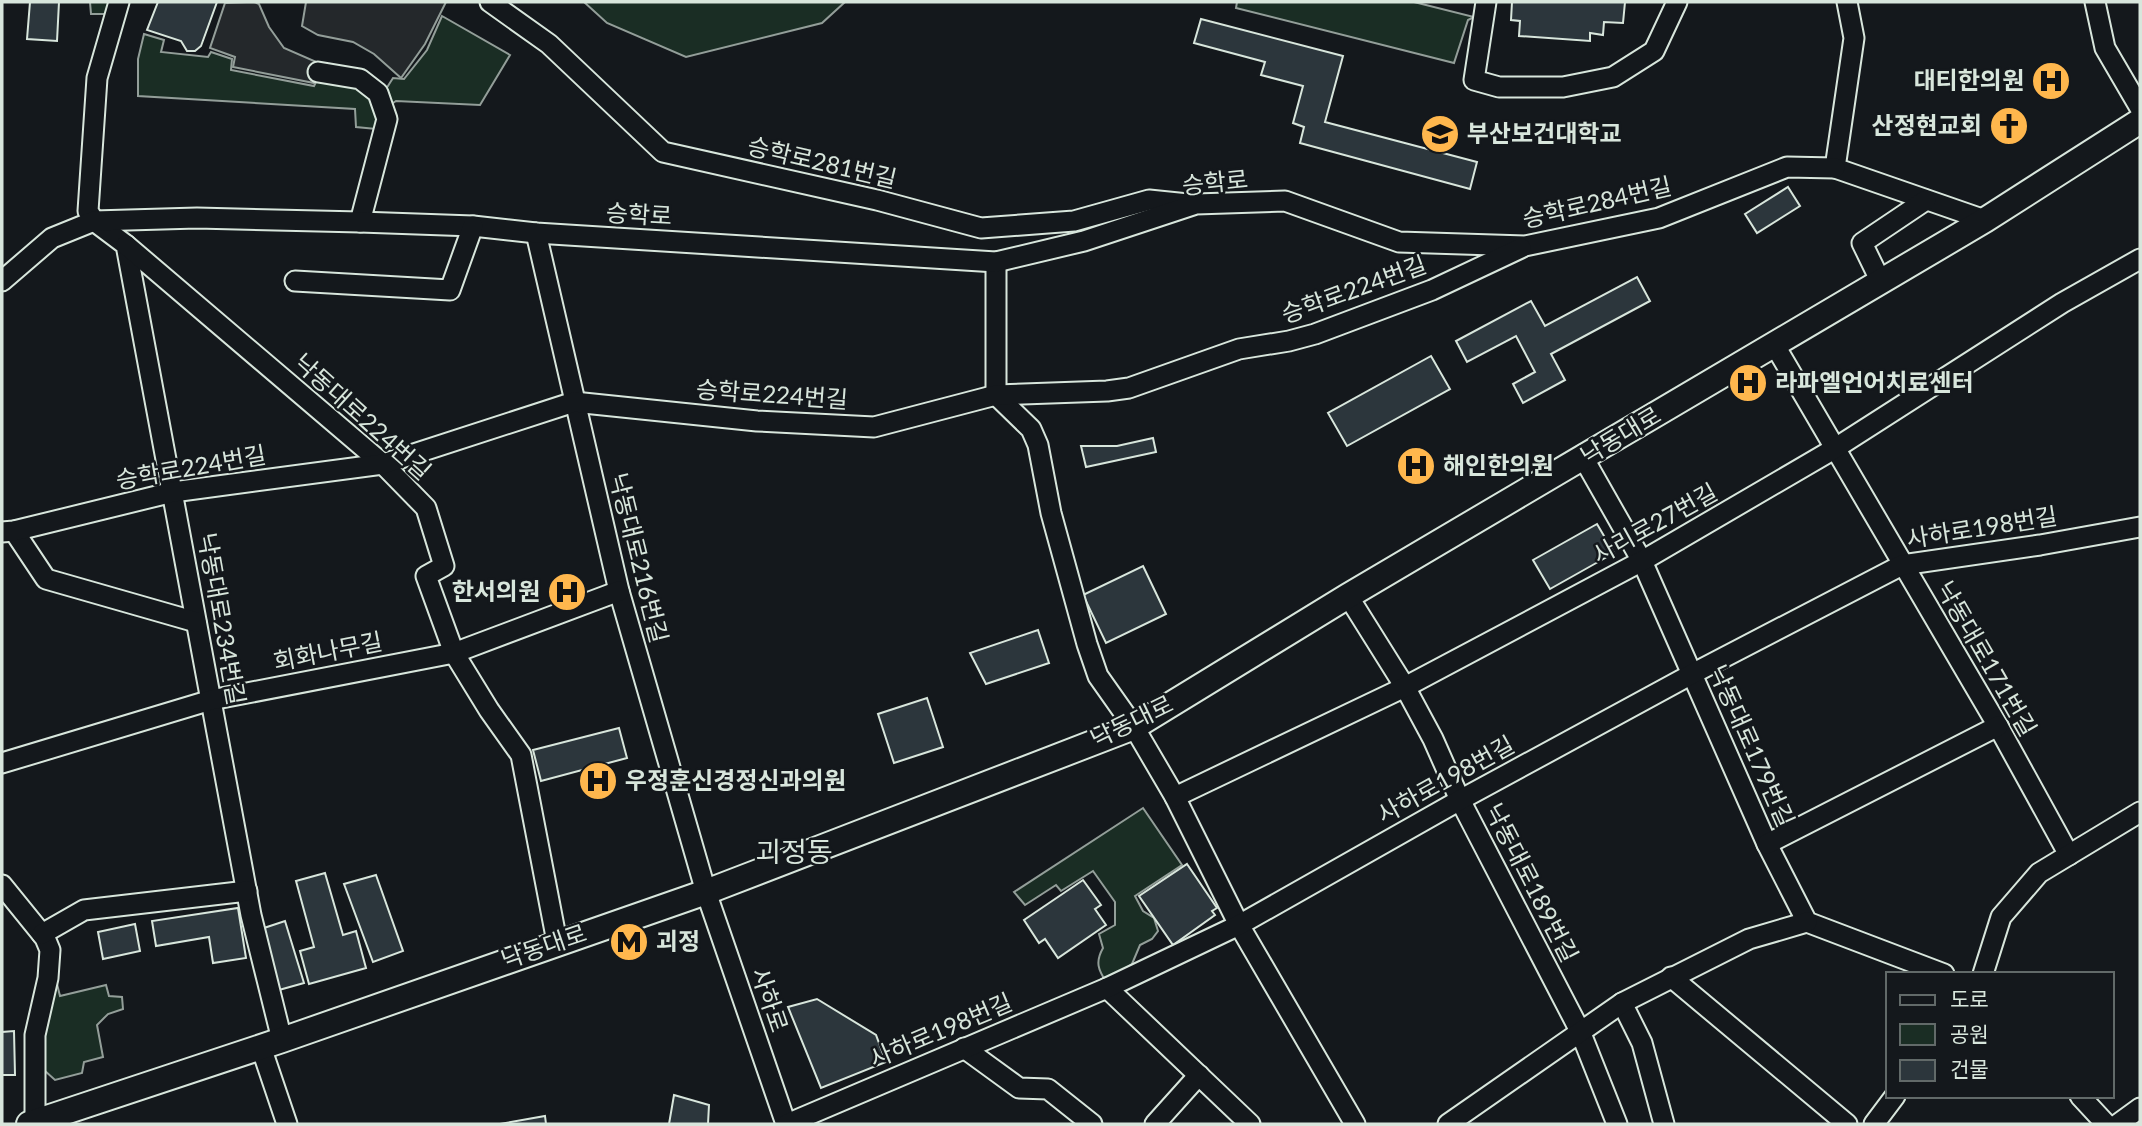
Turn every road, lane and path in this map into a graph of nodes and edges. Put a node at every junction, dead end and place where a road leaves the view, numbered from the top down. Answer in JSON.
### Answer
{"nodes":[{"id":1,"x":118,"y":2,"type":"edge"},
{"id":2,"x":490,"y":2,"type":"edge"},
{"id":3,"x":1486,"y":2,"type":"edge"},
{"id":4,"x":1676,"y":2,"type":"edge"},
{"id":5,"x":1847,"y":2,"type":"edge"},
{"id":6,"x":2095,"y":2,"type":"edge"},
{"id":7,"x":318,"y":72,"type":"dead end"},
{"id":8,"x":2140,"y":108,"type":"edge"},
{"id":9,"x":2140,"y":121,"type":"edge"},
{"id":10,"x":1835,"y":168,"type":"junction"},
{"id":11,"x":1927,"y":200,"type":"junction"},
{"id":12,"x":1285,"y":201,"type":"joint"},
{"id":13,"x":1196,"y":204,"type":"junction"},
{"id":14,"x":1985,"y":220,"type":"junction"},
{"id":15,"x":94,"y":221,"type":"junction"},
{"id":16,"x":360,"y":222,"type":"junction"},
{"id":17,"x":473,"y":226,"type":"junction"},
{"id":18,"x":536,"y":233,"type":"junction"},
{"id":19,"x":126,"y":245,"type":"junction"},
{"id":20,"x":1525,"y":246,"type":"junction"},
{"id":21,"x":2140,"y":259,"type":"edge"},
{"id":22,"x":996,"y":262,"type":"junction"},
{"id":23,"x":1880,"y":280,"type":"junction"},
{"id":24,"x":2,"y":281,"type":"edge"},
{"id":25,"x":295,"y":281,"type":"dead end"},
{"id":26,"x":1774,"y":344,"type":"junction"},
{"id":27,"x":996,"y":395,"type":"junction"},
{"id":28,"x":574,"y":401,"type":"junction"},
{"id":29,"x":1834,"y":450,"type":"junction"},
{"id":30,"x":1584,"y":459,"type":"junction"},
{"id":31,"x":383,"y":464,"type":"junction"},
{"id":32,"x":173,"y":492,"type":"junction"},
{"id":33,"x":2140,"y":527,"type":"edge"},
{"id":34,"x":8,"y":531,"type":"edge"},
{"id":35,"x":1642,"y":561,"type":"junction"},
{"id":36,"x":1902,"y":565,"type":"junction"},
{"id":37,"x":619,"y":591,"type":"junction"},
{"id":38,"x":1348,"y":596,"type":"junction"},
{"id":39,"x":196,"y":622,"type":"junction"},
{"id":40,"x":454,"y":653,"type":"junction"},
{"id":41,"x":1692,"y":674,"type":"junction"},
{"id":42,"x":1405,"y":687,"type":"junction"},
{"id":43,"x":211,"y":700,"type":"junction"},
{"id":44,"x":1998,"y":726,"type":"junction"},
{"id":45,"x":1134,"y":727,"type":"junction"},
{"id":46,"x":2,"y":763,"type":"edge"},
{"id":47,"x":1175,"y":797,"type":"junction"},
{"id":48,"x":1460,"y":800,"type":"junction"},
{"id":49,"x":2140,"y":812,"type":"edge"},
{"id":50,"x":1767,"y":844,"type":"junction"},
{"id":51,"x":2068,"y":855,"type":"junction"},
{"id":52,"x":2,"y":885,"type":"edge"},
{"id":53,"x":247,"y":891,"type":"junction"},
{"id":54,"x":706,"y":892,"type":"junction"},
{"id":55,"x":1807,"y":922,"type":"junction"},
{"id":56,"x":1239,"y":925,"type":"junction"},
{"id":57,"x":42,"y":934,"type":"junction"},
{"id":58,"x":557,"y":942,"type":"junction"},
{"id":59,"x":1939,"y":972,"type":"edge"},
{"id":60,"x":1984,"y":972,"type":"edge"},
{"id":61,"x":1671,"y":976,"type":"junction"},
{"id":62,"x":1107,"y":988,"type":"junction"},
{"id":63,"x":1622,"y":1003,"type":"junction"},
{"id":64,"x":1580,"y":1031,"type":"junction"},
{"id":65,"x":271,"y":1044,"type":"junction"},
{"id":66,"x":964,"y":1048,"type":"junction"},
{"id":67,"x":1199,"y":1075,"type":"junction"},
{"id":68,"x":1894,"y":1098,"type":"edge"},
{"id":69,"x":2082,"y":1098,"type":"edge"},
{"id":70,"x":2140,"y":1108,"type":"edge"},
{"id":71,"x":29,"y":1124,"type":"edge"},
{"id":72,"x":35,"y":1124,"type":"edge"},
{"id":73,"x":287,"y":1124,"type":"edge"},
{"id":74,"x":787,"y":1124,"type":"edge"},
{"id":75,"x":1092,"y":1124,"type":"edge"},
{"id":76,"x":1155,"y":1124,"type":"edge"},
{"id":77,"x":1250,"y":1124,"type":"edge"},
{"id":78,"x":1355,"y":1124,"type":"edge"},
{"id":79,"x":1448,"y":1124,"type":"edge"},
{"id":80,"x":1616,"y":1124,"type":"edge"},
{"id":81,"x":1664,"y":1124,"type":"edge"},
{"id":82,"x":1847,"y":1124,"type":"edge"},
{"id":83,"x":1874,"y":1124,"type":"edge"},
{"id":84,"x":2106,"y":1124,"type":"edge"},
{"id":85,"x":2118,"y":1124,"type":"edge"}],
"edges":[{"from":1,"to":15,"type":"street"},
{"from":2,"to":13,"type":"street","name":"승학로281번길"},
{"from":3,"to":4,"type":"street"},
{"from":5,"to":10,"type":"street"},
{"from":6,"to":8,"type":"street"},
{"from":7,"to":16,"type":"street"},
{"from":9,"to":14,"type":"main road","name":"낙동대로"},
{"from":10,"to":11,"type":"street","name":"승학로284번길"},
{"from":10,"to":20,"type":"street","name":"승학로284번길"},
{"from":11,"to":14,"type":"street","name":"승학로284번길"},
{"from":11,"to":23,"type":"street"},
{"from":12,"to":13,"type":"street","name":"승학로"},
{"from":12,"to":20,"type":"street","name":"승학로284번길"},
{"from":13,"to":22,"type":"street","name":"승학로"},
{"from":14,"to":23,"type":"main road","name":"낙동대로"},
{"from":15,"to":16,"type":"street","name":"승학로"},
{"from":15,"to":19,"type":"street"},
{"from":15,"to":24,"type":"street","name":"승학로"},
{"from":16,"to":17,"type":"street","name":"승학로"},
{"from":17,"to":18,"type":"street","name":"승학로"},
{"from":17,"to":25,"type":"street"},
{"from":18,"to":22,"type":"street","name":"승학로"},
{"from":18,"to":28,"type":"street","name":"낙동대로216번길"},
{"from":19,"to":31,"type":"street","name":"낙동대로224번길"},
{"from":19,"to":32,"type":"street","name":"낙동대로234번길"},
{"from":20,"to":27,"type":"street","name":"승학로224번길"},
{"from":21,"to":29,"type":"street","name":"사리로27번길"},
{"from":22,"to":27,"type":"street"},
{"from":23,"to":26,"type":"main road","name":"낙동대로"},
{"from":26,"to":29,"type":"street","name":"낙동대로171번길"},
{"from":26,"to":30,"type":"main road","name":"낙동대로"},
{"from":27,"to":28,"type":"street","name":"승학로224번길"},
{"from":27,"to":45,"type":"street"},
{"from":28,"to":31,"type":"street","name":"승학로224번길"},
{"from":28,"to":37,"type":"street","name":"낙동대로216번길"},
{"from":29,"to":35,"type":"street","name":"사리로27번길"},
{"from":29,"to":36,"type":"street","name":"낙동대로171번길"},
{"from":30,"to":35,"type":"street","name":"낙동대로179번길"},
{"from":30,"to":38,"type":"main road","name":"낙동대로"},
{"from":31,"to":32,"type":"street","name":"승학로224번길"},
{"from":31,"to":40,"type":"street","name":"낙동대로224번길"},
{"from":32,"to":34,"type":"street","name":"승학로224번길"},
{"from":32,"to":39,"type":"street","name":"낙동대로234번길"},
{"from":33,"to":36,"type":"street","name":"사하로198번길"},
{"from":34,"to":39,"type":"street"},
{"from":35,"to":41,"type":"street","name":"낙동대로179번길"},
{"from":35,"to":42,"type":"street","name":"사리로27번길"},
{"from":36,"to":41,"type":"street","name":"사하로198번길"},
{"from":36,"to":44,"type":"street","name":"낙동대로171번길"},
{"from":37,"to":40,"type":"street","name":"회화나무길"},
{"from":37,"to":54,"type":"street","name":"낙동대로216번길"},
{"from":38,"to":42,"type":"street","name":"낙동대로189번길"},
{"from":38,"to":45,"type":"main road","name":"낙동대로"},
{"from":39,"to":43,"type":"street","name":"낙동대로234번길"},
{"from":40,"to":43,"type":"street","name":"회화나무길"},
{"from":40,"to":58,"type":"street","name":"낙동대로224번길"},
{"from":41,"to":48,"type":"street","name":"사하로198번길"},
{"from":41,"to":50,"type":"street","name":"낙동대로179번길"},
{"from":42,"to":47,"type":"street","name":"사리로27번길"},
{"from":42,"to":48,"type":"street","name":"낙동대로189번길"},
{"from":43,"to":46,"type":"street","name":"회화나무길"},
{"from":43,"to":53,"type":"street","name":"낙동대로234번길"},
{"from":44,"to":50,"type":"street"},
{"from":44,"to":51,"type":"street","name":"낙동대로171번길"},
{"from":45,"to":47,"type":"street"},
{"from":45,"to":54,"type":"main road","name":"낙동대로"},
{"from":47,"to":56,"type":"street"},
{"from":48,"to":56,"type":"street","name":"사하로198번길"},
{"from":48,"to":64,"type":"street","name":"낙동대로189번길"},
{"from":49,"to":51,"type":"street"},
{"from":50,"to":55,"type":"street","name":"낙동대로179번길"},
{"from":51,"to":60,"type":"street"},
{"from":52,"to":57,"type":"street"},
{"from":53,"to":57,"type":"street"},
{"from":53,"to":65,"type":"street","name":"낙동대로234번길"},
{"from":54,"to":58,"type":"main road","name":"낙동대로"},
{"from":54,"to":74,"type":"street","name":"사하로"},
{"from":55,"to":59,"type":"street"},
{"from":55,"to":61,"type":"street"},
{"from":56,"to":62,"type":"street","name":"사하로198번길"},
{"from":56,"to":78,"type":"street"},
{"from":57,"to":72,"type":"street"},
{"from":58,"to":65,"type":"main road","name":"낙동대로"},
{"from":61,"to":63,"type":"street"},
{"from":61,"to":82,"type":"street"},
{"from":62,"to":66,"type":"street","name":"사하로198번길"},
{"from":62,"to":67,"type":"street"},
{"from":63,"to":64,"type":"street"},
{"from":63,"to":81,"type":"street"},
{"from":64,"to":79,"type":"street"},
{"from":64,"to":80,"type":"street","name":"낙동대로189번길"},
{"from":65,"to":72,"type":"main road","name":"낙동대로"},
{"from":65,"to":73,"type":"street","name":"낙동대로234번길"},
{"from":66,"to":74,"type":"street","name":"사하로198번길"},
{"from":66,"to":75,"type":"street"},
{"from":67,"to":76,"type":"street"},
{"from":67,"to":77,"type":"street"},
{"from":68,"to":83,"type":"street"},
{"from":69,"to":84,"type":"street"},
{"from":70,"to":85,"type":"street"},
{"from":71,"to":72,"type":"main road","name":"낙동대로"}]}
